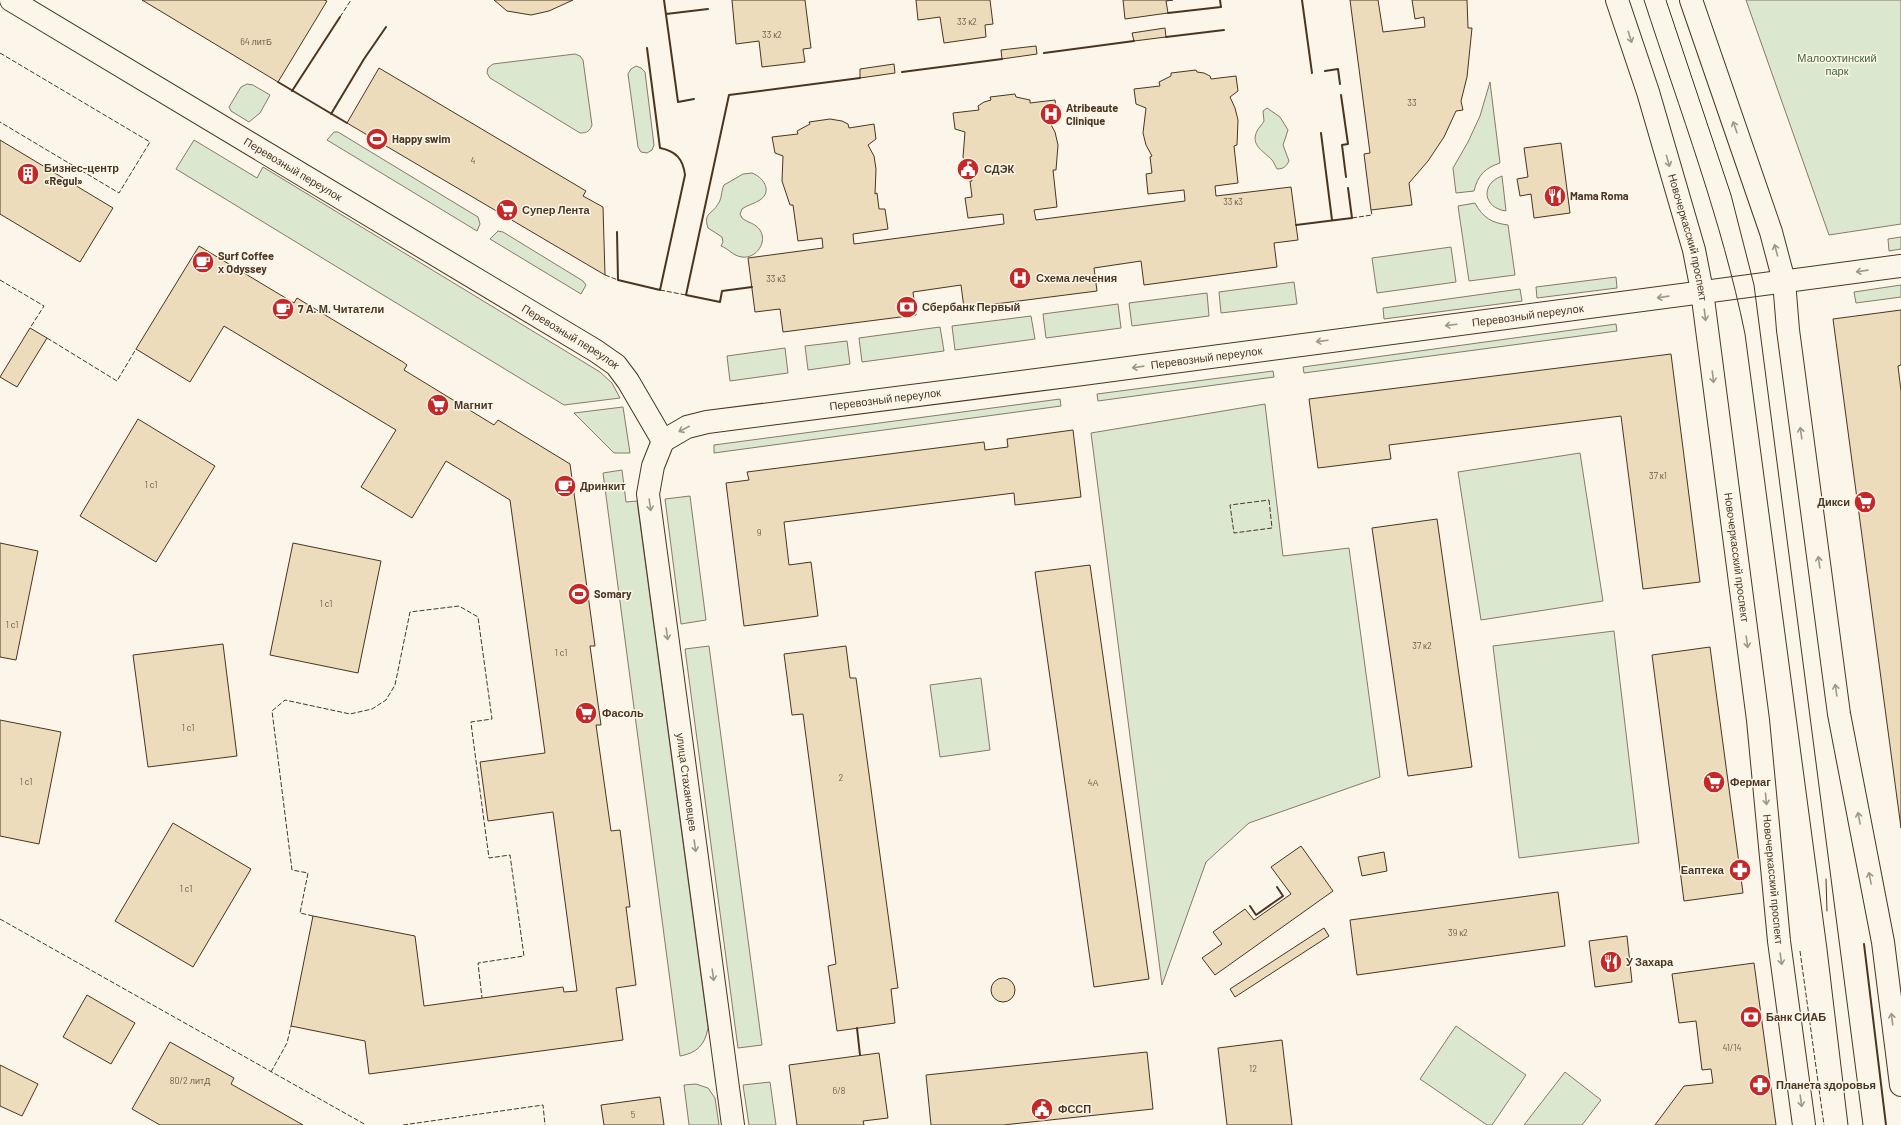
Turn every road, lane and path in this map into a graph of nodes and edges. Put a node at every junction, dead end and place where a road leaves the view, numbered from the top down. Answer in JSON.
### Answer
{"nodes":[{"id":1,"x":11,"y":0,"type":"edge"},
{"id":2,"x":1618,"y":0,"type":"edge"},
{"id":3,"x":1691,"y":0,"type":"edge"},
{"id":4,"x":1901,"y":266,"type":"edge"},
{"id":5,"x":1784,"y":281,"type":"junction"},
{"id":6,"x":1702,"y":291,"type":"junction"},
{"id":7,"x":663,"y":441,"type":"junction"},
{"id":8,"x":1901,"y":1085,"type":"edge"},
{"id":9,"x":733,"y":1125,"type":"edge"},
{"id":10,"x":1804,"y":1125,"type":"edge"}],
"edges":[{"from":1,"to":7,"type":"street","name":"Перевозный переулок"},
{"from":2,"to":6,"type":"street","name":"Новочеркасский проспект","one_way":true},
{"from":5,"to":3,"type":"street","one_way":true},
{"from":4,"to":5,"type":"street","name":"Перевозный переулок","one_way":true},
{"from":5,"to":6,"type":"street","name":"Перевозный переулок"},
{"from":8,"to":5,"type":"street","one_way":true},
{"from":6,"to":7,"type":"street","name":"Перевозный переулок","one_way":true},
{"from":6,"to":10,"type":"street","name":"Новочеркасский проспект","one_way":true},
{"from":7,"to":9,"type":"street","name":"улица Стахановцев","one_way":true}]}
